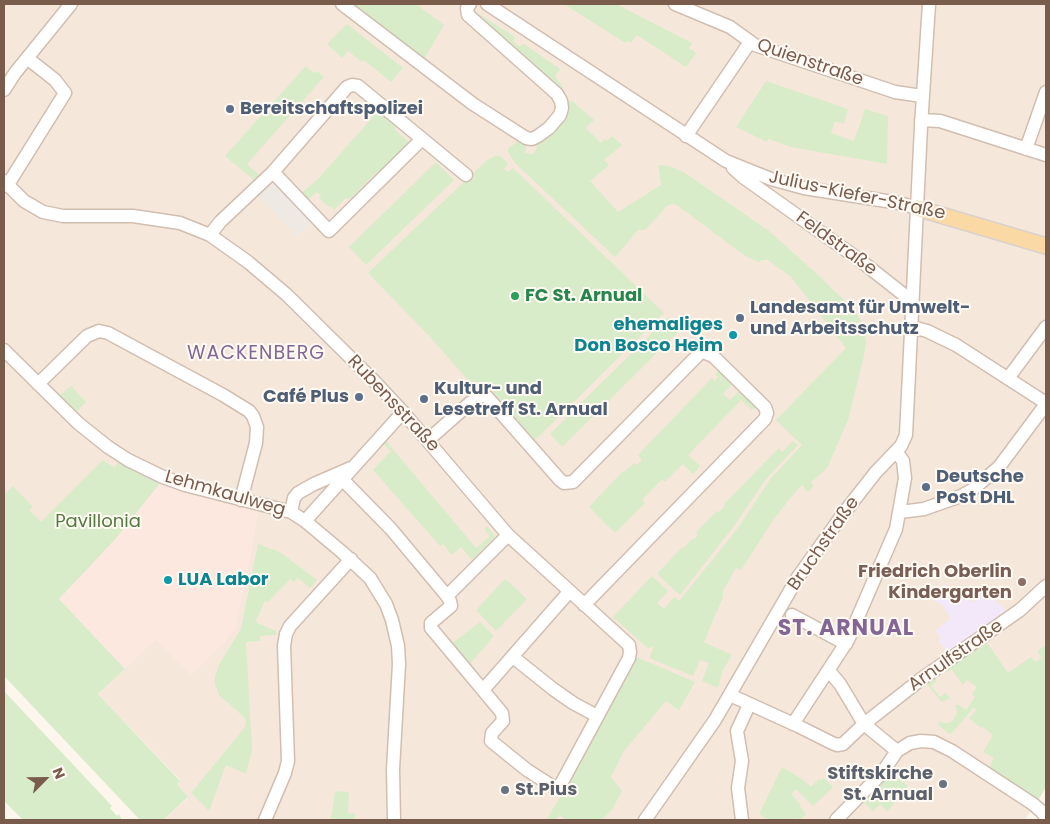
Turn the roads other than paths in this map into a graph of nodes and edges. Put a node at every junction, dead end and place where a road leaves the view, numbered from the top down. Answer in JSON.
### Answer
{"nodes":[{"id":1,"x":71,"y":4,"type":"edge"},
{"id":2,"x":342,"y":4,"type":"edge"},
{"id":3,"x":470,"y":4,"type":"edge"},
{"id":4,"x":487,"y":4,"type":"edge"},
{"id":5,"x":675,"y":4,"type":"edge"},
{"id":6,"x":929,"y":4,"type":"edge"},
{"id":7,"x":750,"y":42,"type":"junction"},
{"id":8,"x":26,"y":58,"type":"junction"},
{"id":9,"x":4,"y":90,"type":"edge"},
{"id":10,"x":1046,"y":92,"type":"edge"},
{"id":11,"x":922,"y":96,"type":"junction"},
{"id":12,"x":921,"y":120,"type":"junction"},
{"id":13,"x":686,"y":136,"type":"junction"},
{"id":14,"x":422,"y":139,"type":"junction"},
{"id":15,"x":1026,"y":149,"type":"junction"},
{"id":16,"x":1046,"y":155,"type":"edge"},
{"id":17,"x":726,"y":161,"type":"junction"},
{"id":18,"x":273,"y":172,"type":"junction"},
{"id":19,"x":466,"y":175,"type":"dead end"},
{"id":20,"x":779,"y":182,"type":"junction"},
{"id":21,"x":6,"y":184,"type":"edge"},
{"id":22,"x":772,"y":198,"type":"junction"},
{"id":23,"x":917,"y":208,"type":"junction"},
{"id":24,"x":210,"y":235,"type":"junction"},
{"id":25,"x":1046,"y":246,"type":"edge"},
{"id":26,"x":914,"y":302,"type":"junction"},
{"id":27,"x":912,"y":327,"type":"junction"},
{"id":28,"x":1046,"y":327,"type":"edge"},
{"id":29,"x":4,"y":350,"type":"edge"},
{"id":30,"x":1009,"y":377,"type":"junction"},
{"id":31,"x":38,"y":384,"type":"junction"},
{"id":32,"x":1046,"y":403,"type":"edge"},
{"id":33,"x":403,"y":412,"type":"junction"},
{"id":34,"x":428,"y":440,"type":"junction"},
{"id":35,"x":896,"y":451,"type":"junction"},
{"id":36,"x":354,"y":467,"type":"junction"},
{"id":37,"x":342,"y":480,"type":"junction"},
{"id":38,"x":240,"y":500,"type":"junction"},
{"id":39,"x":291,"y":512,"type":"junction"},
{"id":40,"x":900,"y":512,"type":"junction"},
{"id":41,"x":306,"y":521,"type":"junction"},
{"id":42,"x":508,"y":535,"type":"junction"},
{"id":43,"x":351,"y":559,"type":"junction"},
{"id":44,"x":1046,"y":586,"type":"edge"},
{"id":45,"x":569,"y":592,"type":"junction"},
{"id":46,"x":447,"y":596,"type":"junction"},
{"id":47,"x":584,"y":605,"type":"junction"},
{"id":48,"x":792,"y":615,"type":"dead end"},
{"id":49,"x":846,"y":644,"type":"junction"},
{"id":50,"x":513,"y":657,"type":"junction"},
{"id":51,"x":829,"y":671,"type":"junction"},
{"id":52,"x":483,"y":690,"type":"junction"},
{"id":53,"x":730,"y":695,"type":"junction"},
{"id":54,"x":749,"y":705,"type":"junction"},
{"id":55,"x":597,"y":716,"type":"junction"},
{"id":56,"x":793,"y":724,"type":"junction"},
{"id":57,"x":864,"y":724,"type":"junction"},
{"id":58,"x":897,"y":751,"type":"junction"},
{"id":59,"x":1046,"y":817,"type":"edge"},
{"id":60,"x":265,"y":820,"type":"edge"},
{"id":61,"x":394,"y":820,"type":"edge"},
{"id":62,"x":645,"y":820,"type":"edge"},
{"id":63,"x":742,"y":820,"type":"edge"},
{"id":64,"x":836,"y":820,"type":"edge"}],
"edges":[{"from":1,"to":8,"type":"street"},
{"from":2,"to":3,"type":"street"},
{"from":4,"to":13,"type":"street","name":"Julius-Kiefer-Straße"},
{"from":5,"to":7,"type":"street","name":"Quienstraße"},
{"from":6,"to":11,"type":"street","name":"Bruchstraße"},
{"from":7,"to":11,"type":"street","name":"Quienstraße"},
{"from":7,"to":13,"type":"street"},
{"from":8,"to":9,"type":"street"},
{"from":8,"to":21,"type":"street","name":"Rubensstraße"},
{"from":10,"to":15,"type":"street"},
{"from":11,"to":12,"type":"street","name":"Bruchstraße"},
{"from":12,"to":15,"type":"street"},
{"from":12,"to":23,"type":"street","name":"Bruchstraße"},
{"from":13,"to":17,"type":"street","name":"Julius-Kiefer-Straße"},
{"from":14,"to":18,"type":"street"},
{"from":14,"to":18,"type":"street"},
{"from":14,"to":19,"type":"street"},
{"from":15,"to":16,"type":"street"},
{"from":17,"to":20,"type":"street","name":"Julius-Kiefer-Straße"},
{"from":17,"to":22,"type":"street","name":"Julius-Kiefer-Straße"},
{"from":18,"to":24,"type":"street"},
{"from":20,"to":22,"type":"street"},
{"from":20,"to":23,"type":"street","name":"Julius-Kiefer-Straße"},
{"from":21,"to":24,"type":"street","name":"Rubensstraße"},
{"from":22,"to":26,"type":"street","name":"Feldstraße"},
{"from":23,"to":25,"type":"main road","name":"Julius-Kiefer-Straße"},
{"from":23,"to":26,"type":"street","name":"Bruchstraße"},
{"from":24,"to":33,"type":"street","name":"Rubensstraße"},
{"from":26,"to":27,"type":"street","name":"Bruchstraße"},
{"from":27,"to":30,"type":"street"},
{"from":27,"to":35,"type":"street","name":"Bruchstraße"},
{"from":28,"to":30,"type":"street"},
{"from":29,"to":31,"type":"street","name":"Lehmkaulweg"},
{"from":30,"to":32,"type":"street"},
{"from":31,"to":38,"type":"street","name":"Lehmkaulweg"},
{"from":31,"to":38,"type":"street"},
{"from":32,"to":40,"type":"street"},
{"from":33,"to":34,"type":"street","name":"Rubensstraße"},
{"from":33,"to":36,"type":"street"},
{"from":34,"to":42,"type":"street","name":"Rubensstraße"},
{"from":34,"to":47,"type":"street"},
{"from":35,"to":40,"type":"street"},
{"from":35,"to":53,"type":"street","name":"Bruchstraße"},
{"from":36,"to":37,"type":"street"},
{"from":36,"to":39,"type":"street"},
{"from":37,"to":41,"type":"street"},
{"from":37,"to":46,"type":"street"},
{"from":38,"to":39,"type":"street","name":"Lehmkaulweg"},
{"from":39,"to":41,"type":"street","name":"Lehmkaulweg"},
{"from":40,"to":49,"type":"street"},
{"from":41,"to":43,"type":"street","name":"Lehmkaulweg"},
{"from":42,"to":45,"type":"street","name":"Rubensstraße"},
{"from":42,"to":46,"type":"street"},
{"from":43,"to":60,"type":"street"},
{"from":43,"to":61,"type":"street","name":"Lehmkaulweg"},
{"from":44,"to":57,"type":"street","name":"Arnulfstraße"},
{"from":45,"to":47,"type":"street","name":"Rubensstraße"},
{"from":45,"to":50,"type":"street"},
{"from":46,"to":52,"type":"street"},
{"from":47,"to":55,"type":"street","name":"Rubensstraße"},
{"from":48,"to":49,"type":"street"},
{"from":49,"to":51,"type":"street"},
{"from":50,"to":52,"type":"street"},
{"from":50,"to":55,"type":"street"},
{"from":51,"to":56,"type":"street"},
{"from":51,"to":57,"type":"street"},
{"from":52,"to":55,"type":"street"},
{"from":53,"to":54,"type":"street"},
{"from":53,"to":62,"type":"street","name":"Bruchstraße"},
{"from":54,"to":56,"type":"street"},
{"from":54,"to":63,"type":"street"},
{"from":56,"to":57,"type":"street","name":"Arnulfstraße"},
{"from":57,"to":58,"type":"street"},
{"from":58,"to":59,"type":"street"},
{"from":58,"to":64,"type":"street"}]}
